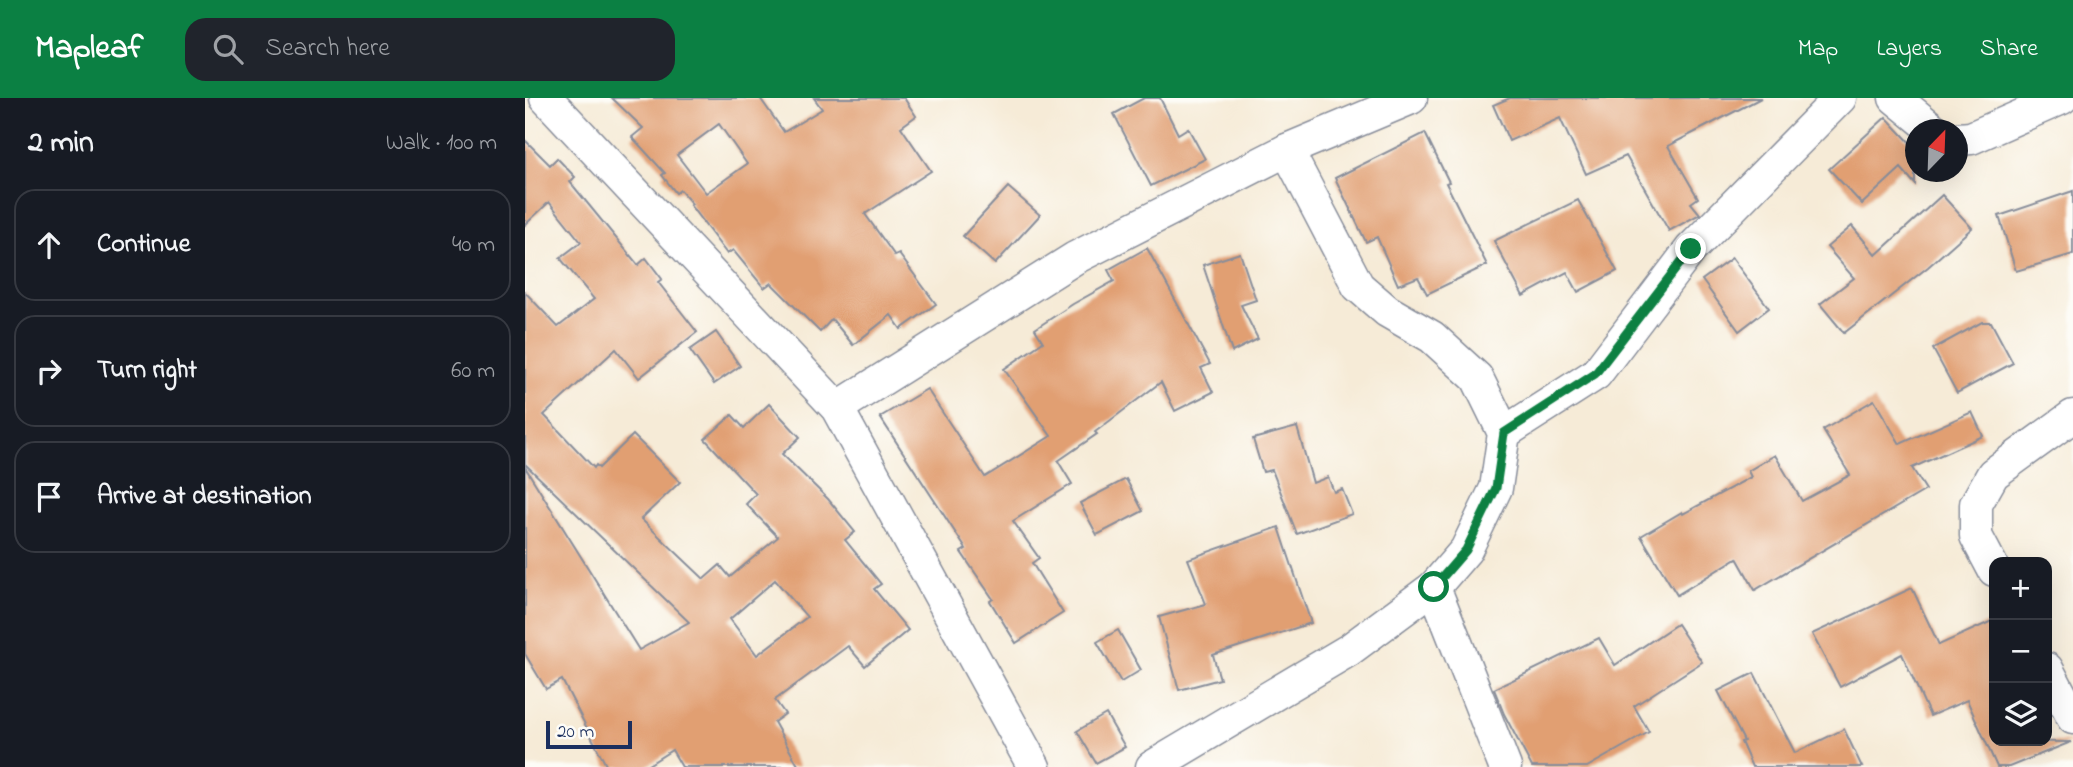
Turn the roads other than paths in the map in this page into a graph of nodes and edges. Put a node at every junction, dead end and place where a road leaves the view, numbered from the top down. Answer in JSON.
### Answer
{"nodes":[{"id":1,"x":546,"y":98,"type":"edge"},
{"id":2,"x":1411,"y":98,"type":"edge"},
{"id":3,"x":1840,"y":98,"type":"edge"},
{"id":4,"x":1895,"y":98,"type":"edge"},
{"id":5,"x":2062,"y":98,"type":"edge"},
{"id":6,"x":1921,"y":119,"type":"edge"},
{"id":7,"x":1968,"y":138,"type":"edge"},
{"id":8,"x":1287,"y":150,"type":"junction"},
{"id":9,"x":837,"y":408,"type":"junction"},
{"id":10,"x":2073,"y":416,"type":"edge"},
{"id":11,"x":1504,"y":433,"type":"junction"},
{"id":12,"x":1989,"y":561,"type":"edge"},
{"id":13,"x":1434,"y":587,"type":"junction"},
{"id":14,"x":2052,"y":678,"type":"edge"},
{"id":15,"x":2073,"y":718,"type":"edge"},
{"id":16,"x":1034,"y":767,"type":"edge"},
{"id":17,"x":1152,"y":767,"type":"edge"},
{"id":18,"x":1505,"y":767,"type":"edge"}],
"edges":[{"from":1,"to":9,"type":"street"},
{"from":2,"to":8,"type":"street"},
{"from":3,"to":11,"type":"street"},
{"from":4,"to":6,"type":"street"},
{"from":5,"to":7,"type":"street"},
{"from":8,"to":9,"type":"street"},
{"from":8,"to":11,"type":"street"},
{"from":9,"to":16,"type":"street"},
{"from":10,"to":12,"type":"street"},
{"from":11,"to":13,"type":"street"},
{"from":13,"to":17,"type":"street"},
{"from":13,"to":18,"type":"street"},
{"from":14,"to":15,"type":"street"}]}
